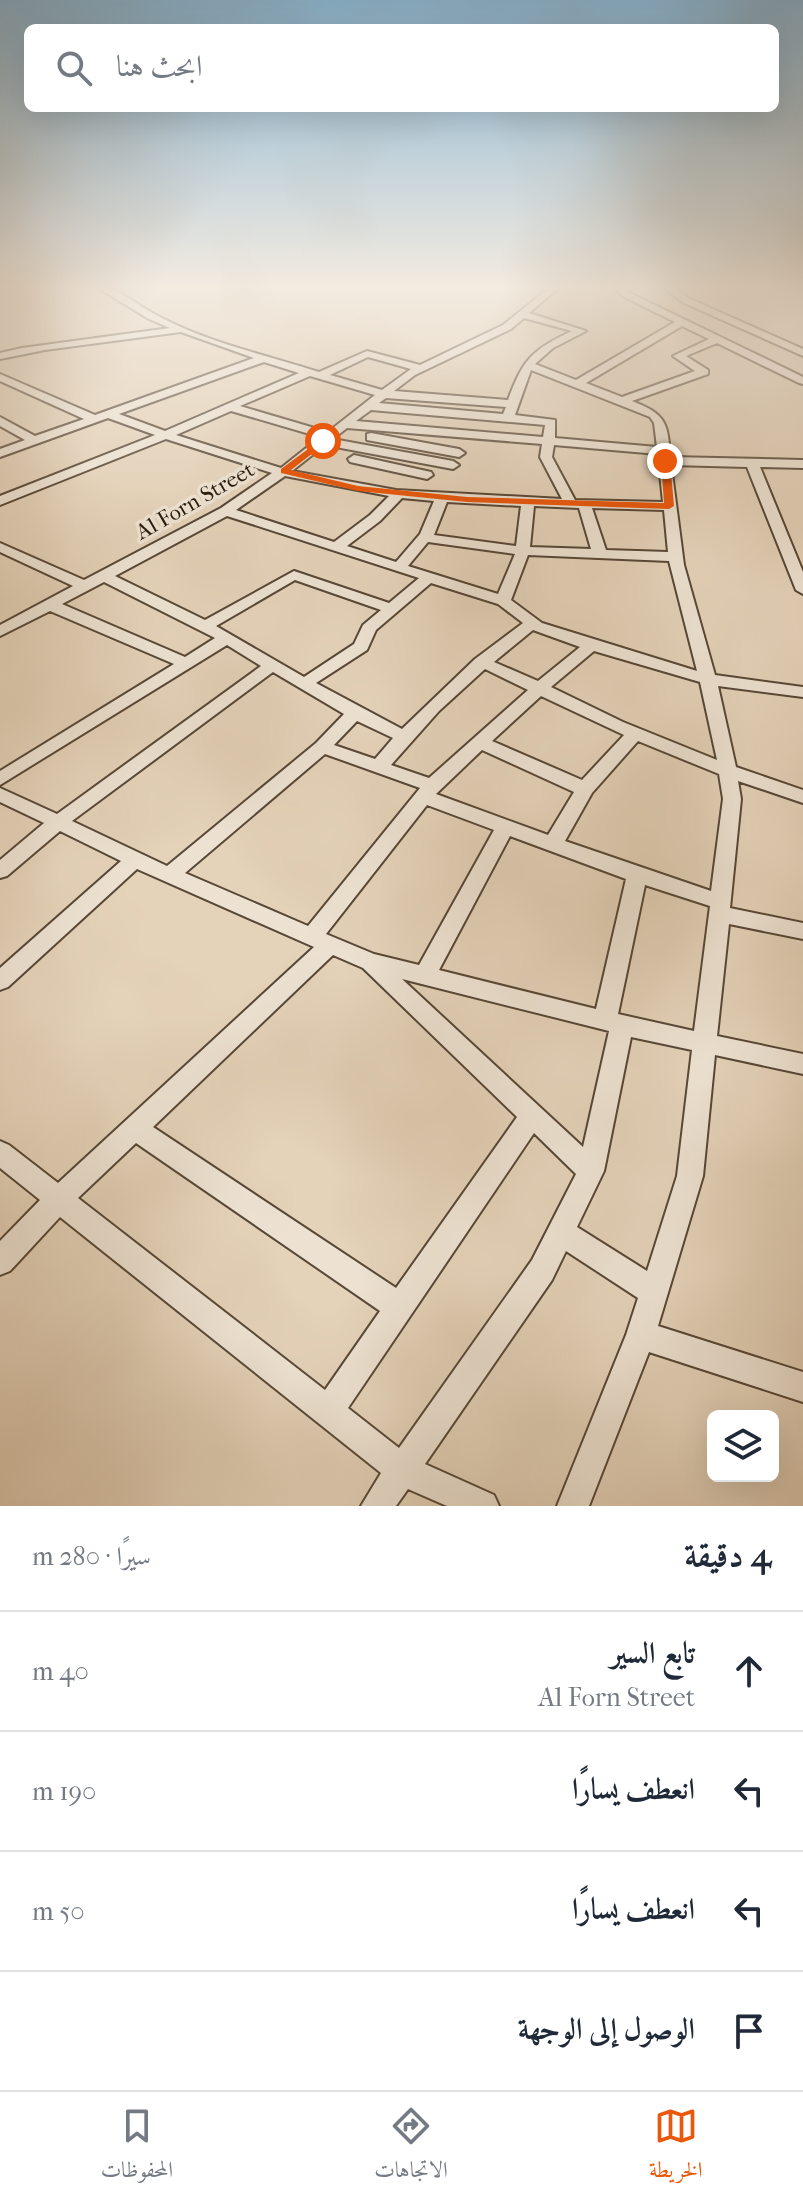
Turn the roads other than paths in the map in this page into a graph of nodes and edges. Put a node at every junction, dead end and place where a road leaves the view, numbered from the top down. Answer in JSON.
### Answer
{"nodes":[{"id":1,"x":256,"y":355,"type":"edge"},
{"id":2,"x":363,"y":355,"type":"edge"},
{"id":3,"x":377,"y":355,"type":"edge"},
{"id":4,"x":449,"y":355,"type":"edge"},
{"id":5,"x":535,"y":355,"type":"edge"},
{"id":6,"x":626,"y":355,"type":"edge"},
{"id":7,"x":680,"y":355,"type":"edge"},
{"id":8,"x":751,"y":355,"type":"edge"},
{"id":9,"x":264,"y":358,"type":"junction"},
{"id":10,"x":527,"y":365,"type":"junction"},
{"id":11,"x":420,"y":368,"type":"junction"},
{"id":12,"x":314,"y":374,"type":"junction"},
{"id":13,"x":0,"y":377,"type":"edge"},
{"id":14,"x":803,"y":381,"type":"edge"},
{"id":15,"x":577,"y":384,"type":"junction"},
{"id":16,"x":384,"y":394,"type":"junction"},
{"id":17,"x":621,"y":401,"type":"junction"},
{"id":18,"x":512,"y":404,"type":"junction"},
{"id":19,"x":369,"y":406,"type":"junction"},
{"id":20,"x":230,"y":407,"type":"junction"},
{"id":21,"x":111,"y":415,"type":"junction"},
{"id":22,"x":508,"y":418,"type":"junction"},
{"id":23,"x":96,"y":420,"type":"junction"},
{"id":24,"x":0,"y":421,"type":"edge"},
{"id":25,"x":334,"y":433,"type":"junction"},
{"id":26,"x":165,"y":435,"type":"junction"},
{"id":27,"x":35,"y":441,"type":"junction"},
{"id":28,"x":547,"y":442,"type":"junction"},
{"id":29,"x":312,"y":450,"type":"junction"},
{"id":30,"x":0,"y":453,"type":"edge"},
{"id":31,"x":665,"y":456,"type":"junction"},
{"id":32,"x":456,"y":459,"type":"dead end"},
{"id":33,"x":752,"y":463,"type":"junction"},
{"id":34,"x":803,"y":464,"type":"edge"},
{"id":35,"x":284,"y":471,"type":"junction"},
{"id":36,"x":427,"y":475,"type":"dead end"},
{"id":37,"x":400,"y":493,"type":"junction"},
{"id":38,"x":442,"y":497,"type":"junction"},
{"id":39,"x":0,"y":501,"type":"edge"},
{"id":40,"x":528,"y":501,"type":"junction"},
{"id":41,"x":577,"y":502,"type":"junction"},
{"id":42,"x":669,"y":506,"type":"junction"},
{"id":43,"x":226,"y":511,"type":"junction"},
{"id":44,"x":428,"y":538,"type":"junction"},
{"id":45,"x":337,"y":546,"type":"junction"},
{"id":46,"x":0,"y":547,"type":"edge"},
{"id":47,"x":523,"y":551,"type":"junction"},
{"id":48,"x":600,"y":554,"type":"junction"},
{"id":49,"x":676,"y":557,"type":"junction"},
{"id":50,"x":797,"y":560,"type":"edge"},
{"id":51,"x":399,"y":567,"type":"junction"},
{"id":52,"x":104,"y":576,"type":"junction"},
{"id":53,"x":429,"y":577,"type":"junction"},
{"id":54,"x":85,"y":586,"type":"junction"},
{"id":55,"x":803,"y":590,"type":"edge"},
{"id":56,"x":503,"y":601,"type":"junction"},
{"id":57,"x":50,"y":605,"type":"junction"},
{"id":58,"x":389,"y":608,"type":"junction"},
{"id":59,"x":533,"y":623,"type":"junction"},
{"id":60,"x":205,"y":626,"type":"junction"},
{"id":61,"x":2,"y":628,"type":"edge"},
{"id":62,"x":227,"y":638,"type":"junction"},
{"id":63,"x":592,"y":645,"type":"junction"},
{"id":64,"x":184,"y":662,"type":"junction"},
{"id":65,"x":481,"y":662,"type":"junction"},
{"id":66,"x":274,"y":664,"type":"junction"},
{"id":67,"x":706,"y":679,"type":"junction"},
{"id":68,"x":304,"y":684,"type":"junction"},
{"id":69,"x":541,"y":687,"type":"junction"},
{"id":70,"x":803,"y":692,"type":"edge"},
{"id":71,"x":355,"y":713,"type":"junction"},
{"id":72,"x":635,"y":733,"type":"junction"},
{"id":73,"x":403,"y":736,"type":"junction"},
{"id":74,"x":481,"y":743,"type":"junction"},
{"id":75,"x":322,"y":747,"type":"junction"},
{"id":76,"x":380,"y":766,"type":"junction"},
{"id":77,"x":730,"y":772,"type":"junction"},
{"id":78,"x":0,"y":779,"type":"edge"},
{"id":79,"x":585,"y":789,"type":"junction"},
{"id":80,"x":427,"y":791,"type":"junction"},
{"id":81,"x":0,"y":794,"type":"edge"},
{"id":82,"x":803,"y":797,"type":"edge"},
{"id":83,"x":57,"y":823,"type":"junction"},
{"id":84,"x":506,"y":826,"type":"junction"},
{"id":85,"x":553,"y":844,"type":"junction"},
{"id":86,"x":135,"y":860,"type":"junction"},
{"id":87,"x":0,"y":871,"type":"edge"},
{"id":88,"x":169,"y":875,"type":"junction"},
{"id":89,"x":637,"y":875,"type":"junction"},
{"id":90,"x":720,"y":908,"type":"junction"},
{"id":91,"x":803,"y":931,"type":"edge"},
{"id":92,"x":320,"y":941,"type":"junction"},
{"id":93,"x":370,"y":962,"type":"junction"},
{"id":94,"x":425,"y":975,"type":"junction"},
{"id":95,"x":0,"y":981,"type":"edge"},
{"id":96,"x":614,"y":1022,"type":"junction"},
{"id":97,"x":705,"y":1043,"type":"junction"},
{"id":98,"x":803,"y":1064,"type":"edge"},
{"id":99,"x":532,"y":1115,"type":"junction"},
{"id":100,"x":136,"y":1129,"type":"junction"},
{"id":101,"x":0,"y":1153,"type":"edge"},
{"id":102,"x":591,"y":1171,"type":"junction"},
{"id":103,"x":58,"y":1200,"type":"junction"},
{"id":104,"x":562,"y":1233,"type":"junction"},
{"id":105,"x":5,"y":1248,"type":"edge"},
{"id":106,"x":653,"y":1291,"type":"junction"},
{"id":107,"x":399,"y":1307,"type":"junction"},
{"id":108,"x":641,"y":1335,"type":"junction"},
{"id":109,"x":803,"y":1387,"type":"edge"},
{"id":110,"x":329,"y":1410,"type":"junction"},
{"id":111,"x":401,"y":1469,"type":"junction"},
{"id":112,"x":377,"y":1506,"type":"edge"},
{"id":113,"x":483,"y":1506,"type":"edge"},
{"id":114,"x":573,"y":1506,"type":"edge"}],
"edges":[{"from":1,"to":9,"type":"street"},
{"from":2,"to":12,"type":"street"},
{"from":3,"to":11,"type":"street"},
{"from":4,"to":11,"type":"street","name":"Al Forn Street"},
{"from":5,"to":10,"type":"street"},
{"from":6,"to":15,"type":"street"},
{"from":7,"to":17,"type":"street"},
{"from":8,"to":14,"type":"street"},
{"from":9,"to":12,"type":"street"},
{"from":9,"to":21,"type":"street"},
{"from":10,"to":15,"type":"street"},
{"from":10,"to":18,"type":"street"},
{"from":11,"to":16,"type":"street","name":"Al Forn Street"},
{"from":12,"to":16,"type":"street"},
{"from":12,"to":20,"type":"street"},
{"from":13,"to":23,"type":"street"},
{"from":15,"to":17,"type":"street"},
{"from":16,"to":18,"type":"street"},
{"from":16,"to":19,"type":"street","name":"Al Forn Street"},
{"from":17,"to":31,"type":"street"},
{"from":18,"to":22,"type":"street"},
{"from":19,"to":22,"type":"street"},
{"from":19,"to":25,"type":"street","name":"Al Forn Street"},
{"from":20,"to":25,"type":"street"},
{"from":20,"to":26,"type":"street"},
{"from":21,"to":23,"type":"street"},
{"from":21,"to":26,"type":"street"},
{"from":22,"to":28,"type":"street"},
{"from":23,"to":27,"type":"street"},
{"from":24,"to":27,"type":"street"},
{"from":25,"to":28,"type":"street"},
{"from":25,"to":29,"type":"street","name":"Al Forn Street"},
{"from":25,"to":32,"type":"street"},
{"from":26,"to":35,"type":"street"},
{"from":26,"to":39,"type":"street"},
{"from":27,"to":30,"type":"street"},
{"from":28,"to":31,"type":"street"},
{"from":28,"to":41,"type":"street"},
{"from":29,"to":35,"type":"street","name":"Al Forn Street"},
{"from":29,"to":36,"type":"street"},
{"from":31,"to":33,"type":"street"},
{"from":31,"to":42,"type":"street"},
{"from":33,"to":34,"type":"street"},
{"from":33,"to":50,"type":"street"},
{"from":35,"to":37,"type":"street"},
{"from":35,"to":43,"type":"street","name":"Al Forn Street"},
{"from":37,"to":38,"type":"street"},
{"from":37,"to":45,"type":"street"},
{"from":38,"to":40,"type":"street"},
{"from":38,"to":44,"type":"street"},
{"from":40,"to":41,"type":"street"},
{"from":40,"to":47,"type":"street"},
{"from":41,"to":42,"type":"street"},
{"from":41,"to":48,"type":"street"},
{"from":42,"to":49,"type":"street"},
{"from":43,"to":45,"type":"street"},
{"from":43,"to":52,"type":"street","name":"Al Forn Street"},
{"from":44,"to":47,"type":"street"},
{"from":44,"to":51,"type":"street"},
{"from":45,"to":51,"type":"street"},
{"from":46,"to":54,"type":"street"},
{"from":47,"to":48,"type":"street"},
{"from":47,"to":56,"type":"street"},
{"from":48,"to":49,"type":"street"},
{"from":49,"to":67,"type":"street"},
{"from":50,"to":55,"type":"street"},
{"from":51,"to":53,"type":"street"},
{"from":52,"to":54,"type":"street","name":"Al Forn Street"},
{"from":52,"to":60,"type":"street"},
{"from":53,"to":56,"type":"street"},
{"from":53,"to":58,"type":"street"},
{"from":54,"to":57,"type":"street","name":"Al Forn Street"},
{"from":56,"to":59,"type":"street"},
{"from":57,"to":61,"type":"street","name":"Al Forn Street"},
{"from":57,"to":64,"type":"street"},
{"from":58,"to":60,"type":"street"},
{"from":58,"to":68,"type":"street"},
{"from":59,"to":63,"type":"street"},
{"from":59,"to":65,"type":"street"},
{"from":60,"to":62,"type":"street"},
{"from":62,"to":64,"type":"street"},
{"from":62,"to":66,"type":"street"},
{"from":63,"to":67,"type":"street"},
{"from":63,"to":69,"type":"street"},
{"from":64,"to":78,"type":"street"},
{"from":65,"to":69,"type":"street"},
{"from":65,"to":73,"type":"street"},
{"from":66,"to":68,"type":"street"},
{"from":66,"to":83,"type":"street"},
{"from":67,"to":70,"type":"street"},
{"from":67,"to":77,"type":"street"},
{"from":68,"to":71,"type":"street"},
{"from":69,"to":72,"type":"street"},
{"from":69,"to":74,"type":"street"},
{"from":71,"to":73,"type":"street"},
{"from":71,"to":75,"type":"street"},
{"from":72,"to":77,"type":"street"},
{"from":72,"to":79,"type":"street"},
{"from":73,"to":76,"type":"street"},
{"from":74,"to":79,"type":"street"},
{"from":74,"to":80,"type":"street"},
{"from":75,"to":76,"type":"street"},
{"from":75,"to":88,"type":"street"},
{"from":76,"to":80,"type":"street"},
{"from":77,"to":82,"type":"street"},
{"from":77,"to":90,"type":"street"},
{"from":79,"to":85,"type":"street"},
{"from":80,"to":84,"type":"street"},
{"from":80,"to":92,"type":"street"},
{"from":81,"to":83,"type":"street"},
{"from":83,"to":86,"type":"street"},
{"from":83,"to":87,"type":"street"},
{"from":84,"to":85,"type":"street"},
{"from":84,"to":94,"type":"street"},
{"from":85,"to":89,"type":"street"},
{"from":86,"to":88,"type":"street"},
{"from":86,"to":95,"type":"street"},
{"from":88,"to":92,"type":"street"},
{"from":89,"to":90,"type":"street"},
{"from":89,"to":96,"type":"street"},
{"from":90,"to":91,"type":"street"},
{"from":90,"to":97,"type":"street"},
{"from":92,"to":93,"type":"street"},
{"from":92,"to":100,"type":"street"},
{"from":93,"to":94,"type":"street"},
{"from":93,"to":99,"type":"street"},
{"from":94,"to":96,"type":"street"},
{"from":96,"to":97,"type":"street"},
{"from":96,"to":102,"type":"street"},
{"from":97,"to":98,"type":"street"},
{"from":97,"to":106,"type":"street"},
{"from":99,"to":102,"type":"street"},
{"from":99,"to":107,"type":"street"},
{"from":100,"to":103,"type":"street"},
{"from":100,"to":107,"type":"street"},
{"from":101,"to":103,"type":"street"},
{"from":102,"to":104,"type":"street"},
{"from":103,"to":105,"type":"street"},
{"from":103,"to":110,"type":"street"},
{"from":104,"to":106,"type":"street"},
{"from":104,"to":111,"type":"street"},
{"from":106,"to":108,"type":"street"},
{"from":107,"to":110,"type":"street"},
{"from":108,"to":109,"type":"street"},
{"from":108,"to":114,"type":"street"},
{"from":110,"to":111,"type":"street"},
{"from":111,"to":112,"type":"street"},
{"from":111,"to":113,"type":"street"}]}
